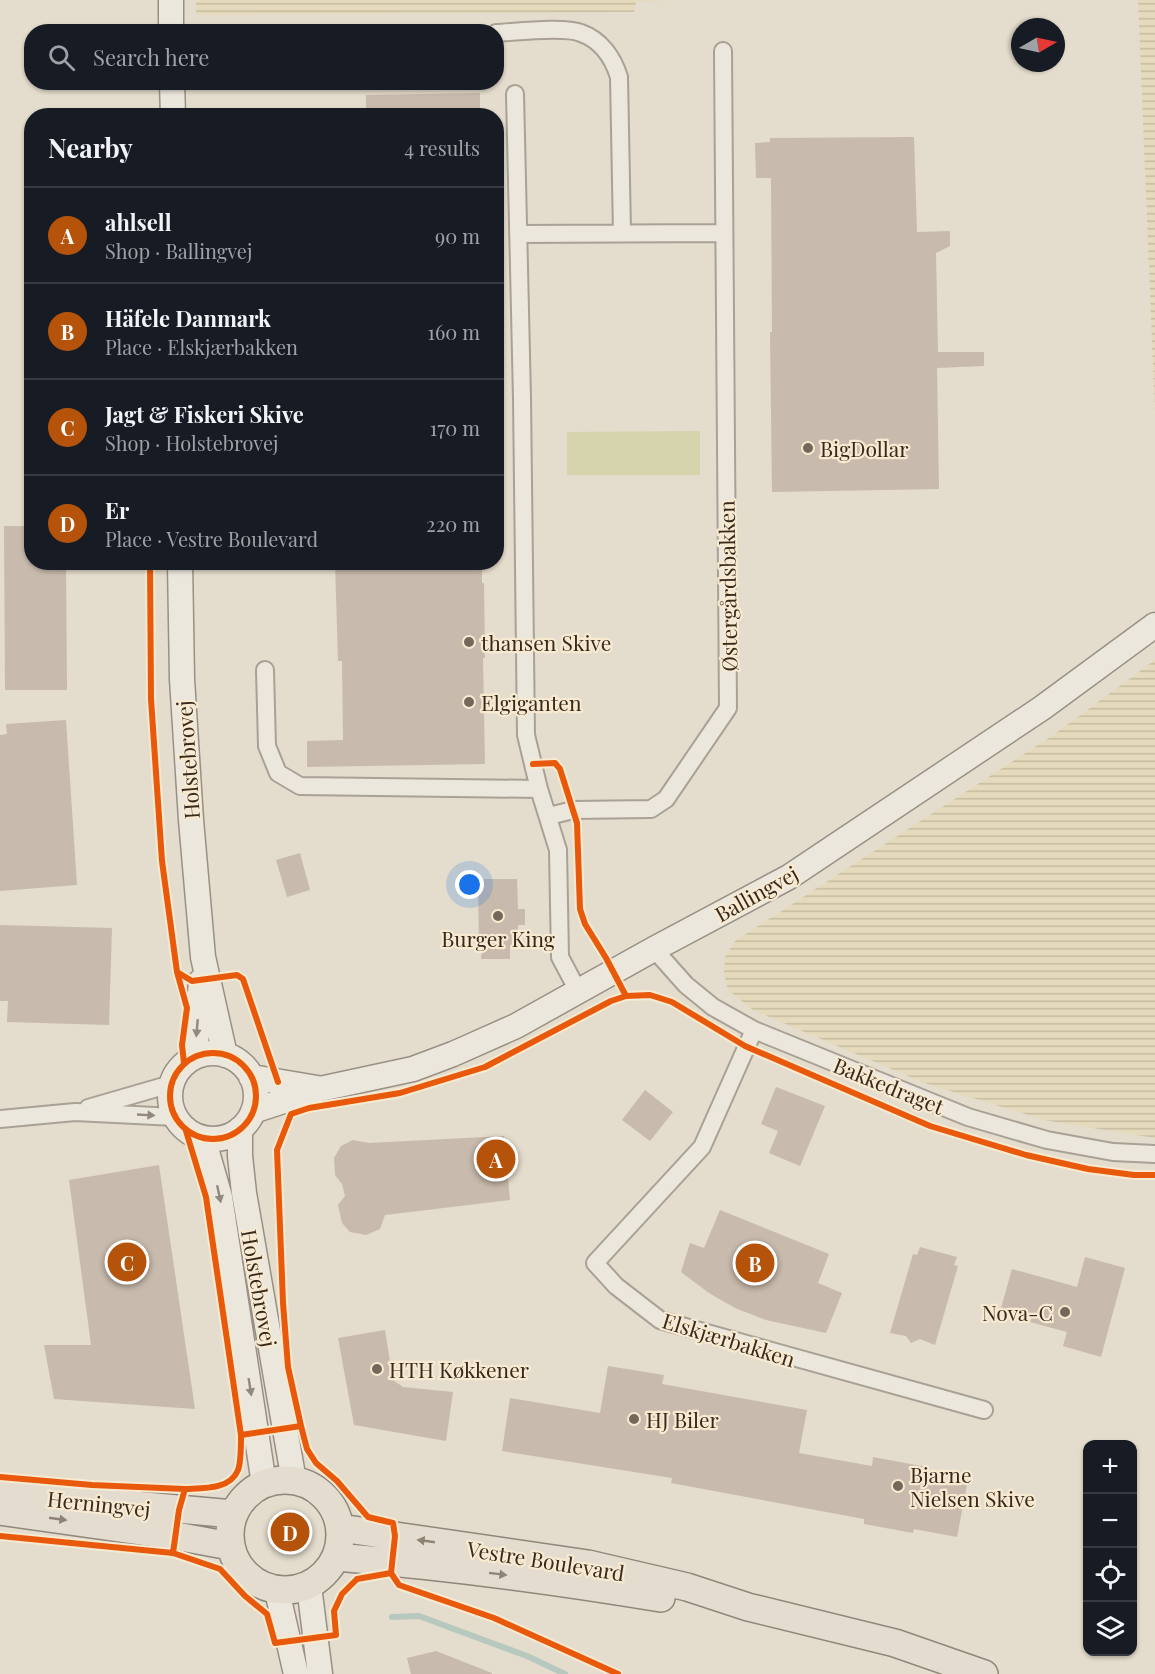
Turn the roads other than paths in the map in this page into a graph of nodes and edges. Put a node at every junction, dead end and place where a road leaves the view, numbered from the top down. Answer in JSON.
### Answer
{"nodes":[{"id":1,"x":171,"y":0,"type":"edge"},
{"id":2,"x":171,"y":24,"type":"edge"},
{"id":3,"x":504,"y":33,"type":"edge"},
{"id":4,"x":723,"y":51,"type":"dead end"},
{"id":5,"x":172,"y":90,"type":"edge"},
{"id":6,"x":515,"y":94,"type":"dead end"},
{"id":7,"x":173,"y":108,"type":"edge"},
{"id":8,"x":622,"y":233,"type":"junction"},
{"id":9,"x":723,"y":233,"type":"junction"},
{"id":10,"x":518,"y":234,"type":"junction"},
{"id":11,"x":180,"y":570,"type":"edge"},
{"id":12,"x":1155,"y":625,"type":"edge"},
{"id":13,"x":266,"y":670,"type":"dead end"},
{"id":14,"x":539,"y":789,"type":"junction"},
{"id":15,"x":549,"y":816,"type":"junction"},
{"id":16,"x":654,"y":948,"type":"junction"},
{"id":17,"x":204,"y":957,"type":"junction"},
{"id":18,"x":578,"y":991,"type":"junction"},
{"id":19,"x":754,"y":1030,"type":"junction"},
{"id":20,"x":225,"y":1055,"type":"junction"},
{"id":21,"x":195,"y":1057,"type":"junction"},
{"id":22,"x":251,"y":1077,"type":"junction"},
{"id":23,"x":171,"y":1084,"type":"junction"},
{"id":24,"x":320,"y":1089,"type":"junction"},
{"id":25,"x":75,"y":1112,"type":"junction"},
{"id":26,"x":175,"y":1117,"type":"junction"},
{"id":27,"x":0,"y":1119,"type":"edge"},
{"id":28,"x":247,"y":1120,"type":"junction"},
{"id":29,"x":203,"y":1138,"type":"junction"},
{"id":30,"x":1155,"y":1154,"type":"edge"},
{"id":31,"x":984,"y":1410,"type":"dead end"},
{"id":32,"x":294,"y":1480,"type":"junction"},
{"id":33,"x":264,"y":1484,"type":"junction"},
{"id":34,"x":0,"y":1493,"type":"edge"},
{"id":35,"x":0,"y":1511,"type":"edge"},
{"id":36,"x":233,"y":1514,"type":"junction"},
{"id":37,"x":340,"y":1528,"type":"junction"},
{"id":38,"x":230,"y":1546,"type":"junction"},
{"id":39,"x":336,"y":1557,"type":"junction"},
{"id":40,"x":309,"y":1586,"type":"junction"},
{"id":41,"x":278,"y":1591,"type":"junction"},
{"id":42,"x":748,"y":1607,"type":"junction"},
{"id":43,"x":296,"y":1674,"type":"edge"},
{"id":44,"x":320,"y":1674,"type":"edge"},
{"id":45,"x":984,"y":1674,"type":"edge"}],
"edges":[{"from":1,"to":2,"type":"main road"},
{"from":3,"to":8,"type":"street"},
{"from":4,"to":9,"type":"street","name":"Østergårdsbakken"},
{"from":5,"to":7,"type":"main road"},
{"from":6,"to":10,"type":"street"},
{"from":8,"to":9,"type":"street"},
{"from":8,"to":10,"type":"street"},
{"from":9,"to":15,"type":"street","name":"Østergårdsbakken"},
{"from":10,"to":14,"type":"street"},
{"from":11,"to":17,"type":"main road","name":"Holstebrovej"},
{"from":12,"to":16,"type":"main road","name":"Ballingvej"},
{"from":13,"to":14,"type":"street"},
{"from":14,"to":15,"type":"street"},
{"from":15,"to":18,"type":"street"},
{"from":16,"to":18,"type":"main road","name":"Ballingvej"},
{"from":16,"to":19,"type":"street","name":"Bakkedraget"},
{"from":17,"to":20,"type":"main road","name":"Holstebrovej"},
{"from":17,"to":21,"type":"main road","name":"Holstebrovej","one_way":true},
{"from":18,"to":24,"type":"main road","name":"Ballingvej"},
{"from":19,"to":30,"type":"street","name":"Bakkedraget"},
{"from":19,"to":31,"type":"street","name":"Elskjærbakken"},
{"from":20,"to":21,"type":"main road"},
{"from":20,"to":22,"type":"main road"},
{"from":21,"to":23,"type":"main road"},
{"from":22,"to":24,"type":"main road","name":"Ballingvej"},
{"from":22,"to":28,"type":"main road"},
{"from":23,"to":25,"type":"street"},
{"from":23,"to":26,"type":"main road"},
{"from":24,"to":28,"type":"main road","name":"Ballingvej"},
{"from":25,"to":26,"type":"street","one_way":true},
{"from":25,"to":27,"type":"street"},
{"from":26,"to":29,"type":"main road"},
{"from":28,"to":29,"type":"main road"},
{"from":28,"to":32,"type":"main road","name":"Holstebrovej"},
{"from":29,"to":33,"type":"main road","name":"Holstebrovej","one_way":true},
{"from":32,"to":33,"type":"main road"},
{"from":32,"to":37,"type":"main road"},
{"from":33,"to":36,"type":"main road"},
{"from":34,"to":36,"type":"main road","name":"Herningvej"},
{"from":35,"to":38,"type":"main road","name":"Herningvej","one_way":true},
{"from":36,"to":38,"type":"main road"},
{"from":37,"to":39,"type":"main road"},
{"from":42,"to":37,"type":"main road","name":"Vestre Boulevard","one_way":true},
{"from":38,"to":41,"type":"main road"},
{"from":39,"to":40,"type":"main road"},
{"from":39,"to":42,"type":"main road","name":"Vestre Boulevard","one_way":true},
{"from":40,"to":41,"type":"main road"},
{"from":40,"to":44,"type":"main road"},
{"from":41,"to":43,"type":"main road"},
{"from":42,"to":45,"type":"main road","name":"Vestre Boulevard"}]}
